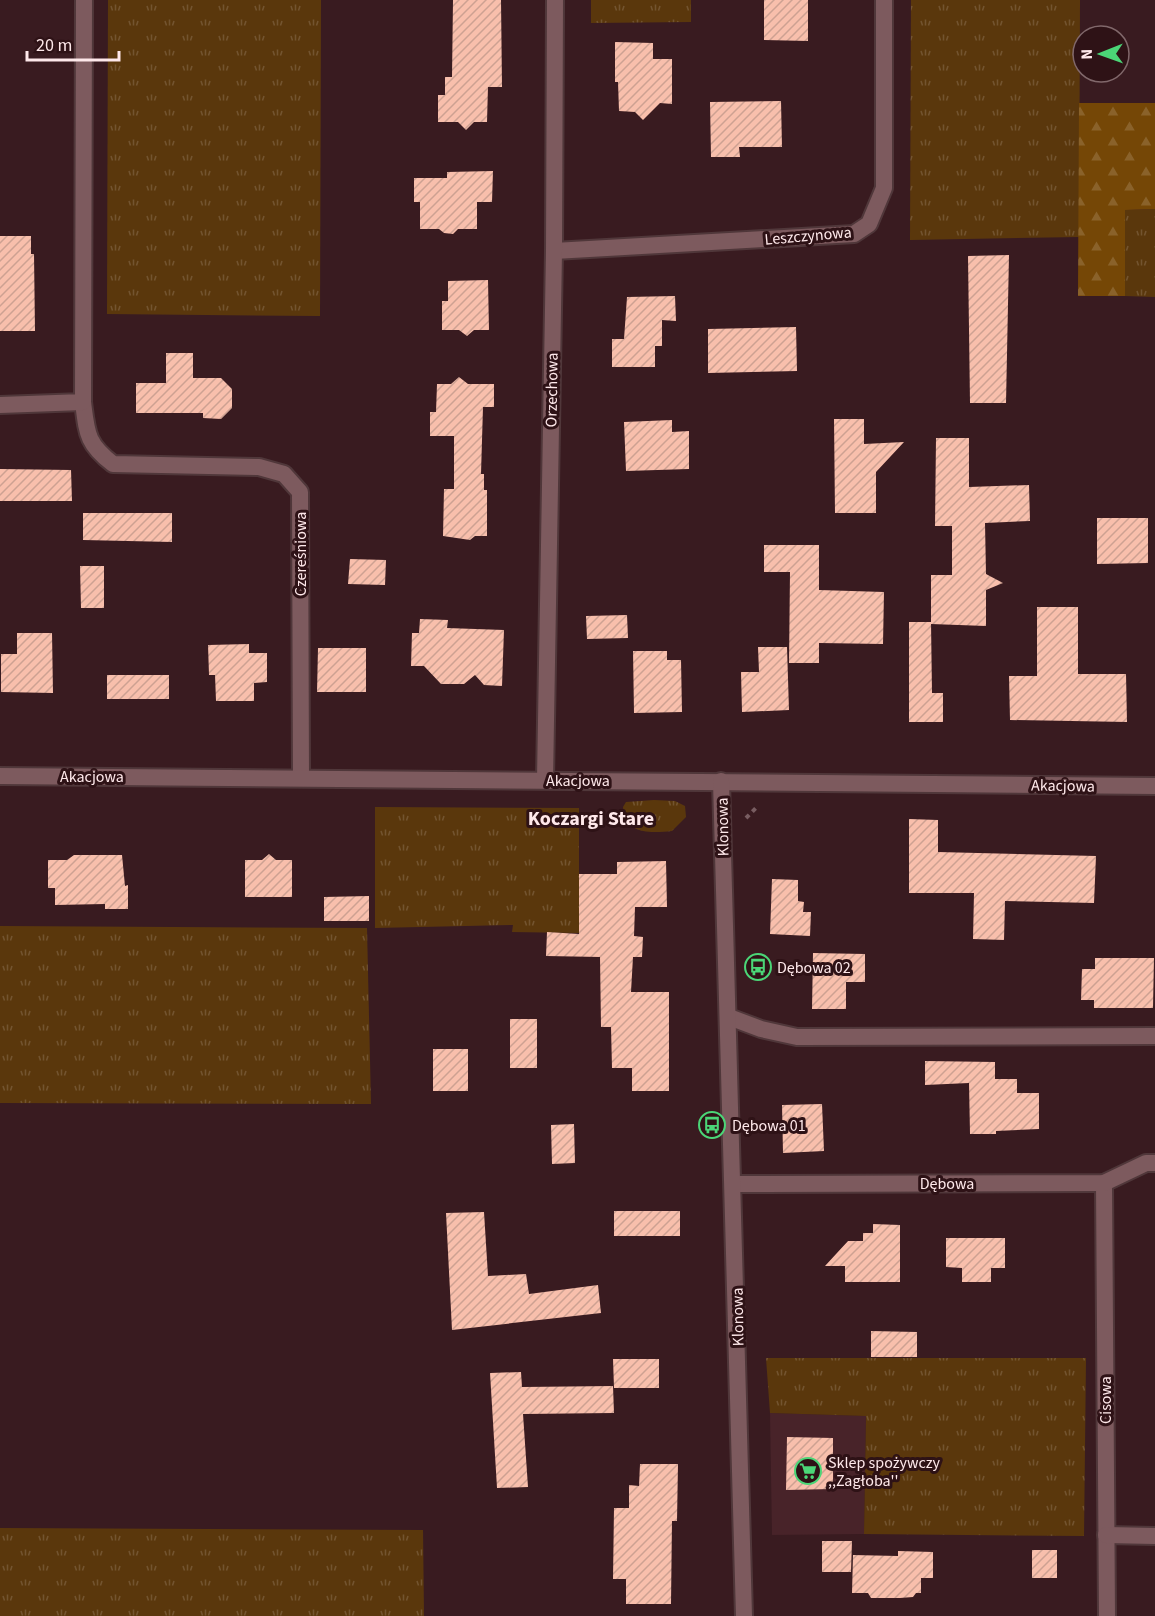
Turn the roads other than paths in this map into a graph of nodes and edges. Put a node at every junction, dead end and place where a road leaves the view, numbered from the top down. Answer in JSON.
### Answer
{"nodes":[{"id":1,"x":84,"y":0,"type":"edge"},
{"id":2,"x":555,"y":0,"type":"edge"},
{"id":3,"x":884,"y":0,"type":"edge"},
{"id":4,"x":554,"y":251,"type":"junction"},
{"id":5,"x":83,"y":402,"type":"junction"},
{"id":6,"x":0,"y":405,"type":"edge"},
{"id":7,"x":0,"y":776,"type":"edge"},
{"id":8,"x":301,"y":778,"type":"junction"},
{"id":9,"x":545,"y":780,"type":"junction"},
{"id":10,"x":721,"y":781,"type":"junction"},
{"id":11,"x":1155,"y":786,"type":"edge"},
{"id":12,"x":729,"y":1017,"type":"junction"},
{"id":13,"x":1155,"y":1036,"type":"edge"},
{"id":14,"x":1155,"y":1163,"type":"edge"},
{"id":15,"x":1104,"y":1183,"type":"junction"},
{"id":16,"x":734,"y":1184,"type":"junction"},
{"id":17,"x":1106,"y":1536,"type":"junction"},
{"id":18,"x":1155,"y":1536,"type":"edge"},
{"id":19,"x":744,"y":1616,"type":"edge"},
{"id":20,"x":1107,"y":1616,"type":"edge"}],
"edges":[{"from":1,"to":5,"type":"street","name":"Czereśniowa"},
{"from":2,"to":4,"type":"street","name":"Orzechowa"},
{"from":3,"to":4,"type":"street","name":"Leszczynowa"},
{"from":4,"to":9,"type":"street","name":"Orzechowa"},
{"from":5,"to":6,"type":"street"},
{"from":5,"to":8,"type":"street","name":"Czereśniowa"},
{"from":7,"to":8,"type":"street","name":"Akacjowa"},
{"from":8,"to":9,"type":"street","name":"Akacjowa"},
{"from":9,"to":10,"type":"street","name":"Akacjowa"},
{"from":10,"to":11,"type":"street","name":"Akacjowa"},
{"from":10,"to":12,"type":"street","name":"Klonowa"},
{"from":12,"to":13,"type":"street"},
{"from":12,"to":16,"type":"street","name":"Klonowa"},
{"from":14,"to":15,"type":"street","name":"Dębowa"},
{"from":15,"to":16,"type":"street","name":"Dębowa"},
{"from":15,"to":17,"type":"street","name":"Cisowa"},
{"from":16,"to":19,"type":"street","name":"Klonowa"},
{"from":17,"to":18,"type":"street"},
{"from":17,"to":20,"type":"street","name":"Cisowa"}]}
